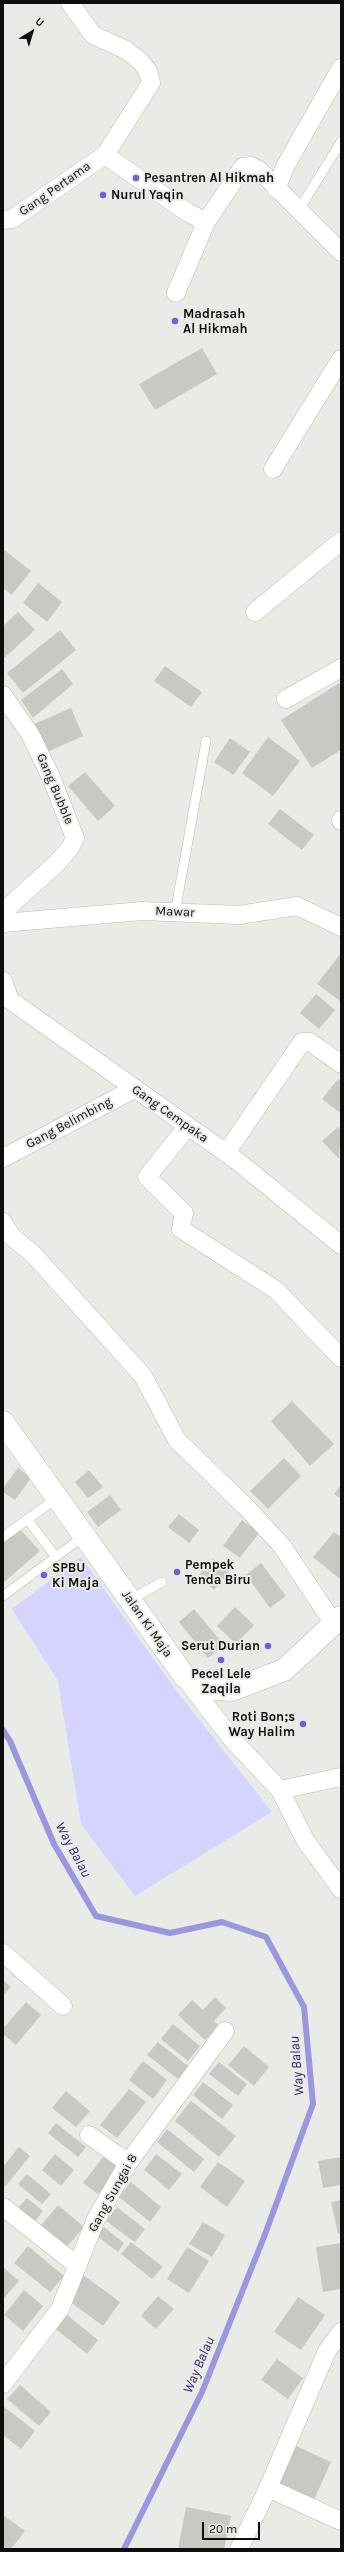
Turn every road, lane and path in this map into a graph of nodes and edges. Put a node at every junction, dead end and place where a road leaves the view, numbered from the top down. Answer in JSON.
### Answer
{"nodes":[{"id":1,"x":70,"y":3,"type":"edge"},
{"id":2,"x":341,"y":68,"type":"edge"},
{"id":3,"x":341,"y":142,"type":"edge"},
{"id":4,"x":105,"y":155,"type":"junction"},
{"id":5,"x":276,"y":189,"type":"junction"},
{"id":6,"x":298,"y":211,"type":"junction"},
{"id":7,"x":3,"y":220,"type":"edge"},
{"id":8,"x":206,"y":222,"type":"junction"},
{"id":9,"x":341,"y":252,"type":"edge"},
{"id":10,"x":176,"y":293,"type":"dead end"},
{"id":11,"x":341,"y":359,"type":"edge"},
{"id":12,"x":273,"y":469,"type":"dead end"},
{"id":13,"x":341,"y":541,"type":"edge"},
{"id":14,"x":254,"y":612,"type":"dead end"},
{"id":15,"x":341,"y":668,"type":"edge"},
{"id":16,"x":3,"y":695,"type":"edge"},
{"id":17,"x":286,"y":699,"type":"dead end"},
{"id":18,"x":206,"y":741,"type":"dead end"},
{"id":19,"x":3,"y":912,"type":"edge"},
{"id":20,"x":175,"y":913,"type":"junction"},
{"id":21,"x":3,"y":923,"type":"edge"},
{"id":22,"x":341,"y":926,"type":"edge"},
{"id":23,"x":3,"y":981,"type":"edge"},
{"id":24,"x":341,"y":1064,"type":"edge"},
{"id":25,"x":134,"y":1089,"type":"junction"},
{"id":26,"x":188,"y":1126,"type":"junction"},
{"id":27,"x":226,"y":1153,"type":"junction"},
{"id":28,"x":3,"y":1158,"type":"edge"},
{"id":29,"x":3,"y":1222,"type":"edge"},
{"id":30,"x":341,"y":1245,"type":"edge"},
{"id":31,"x":339,"y":1350,"type":"edge"},
{"id":32,"x":3,"y":1422,"type":"edge"},
{"id":33,"x":58,"y":1498,"type":"junction"},
{"id":34,"x":28,"y":1520,"type":"junction"},
{"id":35,"x":3,"y":1536,"type":"edge"},
{"id":36,"x":84,"y":1536,"type":"junction"},
{"id":37,"x":55,"y":1556,"type":"junction"},
{"id":38,"x":162,"y":1582,"type":"dead end"},
{"id":39,"x":3,"y":1596,"type":"edge"},
{"id":40,"x":130,"y":1600,"type":"junction"},
{"id":41,"x":337,"y":1620,"type":"edge"},
{"id":42,"x":185,"y":1677,"type":"junction"},
{"id":43,"x":341,"y":1777,"type":"edge"},
{"id":44,"x":280,"y":1790,"type":"junction"},
{"id":45,"x":341,"y":1889,"type":"edge"},
{"id":46,"x":3,"y":1954,"type":"edge"},
{"id":47,"x":63,"y":2006,"type":"dead end"},
{"id":48,"x":224,"y":2031,"type":"dead end"},
{"id":49,"x":89,"y":2135,"type":"dead end"},
{"id":50,"x":128,"y":2163,"type":"junction"},
{"id":51,"x":3,"y":2208,"type":"edge"},
{"id":52,"x":78,"y":2266,"type":"junction"},
{"id":53,"x":341,"y":2332,"type":"edge"},
{"id":54,"x":3,"y":2384,"type":"edge"},
{"id":55,"x":268,"y":2488,"type":"junction"},
{"id":56,"x":341,"y":2521,"type":"edge"},
{"id":57,"x":238,"y":2549,"type":"edge"}],
"edges":[{"from":1,"to":4,"type":"street"},
{"from":2,"to":5,"type":"street"},
{"from":3,"to":6,"type":"lane"},
{"from":4,"to":7,"type":"street","name":"Gang Pertama"},
{"from":4,"to":8,"type":"street"},
{"from":5,"to":6,"type":"street"},
{"from":5,"to":8,"type":"street"},
{"from":6,"to":9,"type":"street"},
{"from":8,"to":10,"type":"street"},
{"from":11,"to":12,"type":"street"},
{"from":13,"to":14,"type":"street"},
{"from":15,"to":17,"type":"street"},
{"from":16,"to":19,"type":"street","name":"Gang Bubble"},
{"from":18,"to":20,"type":"lane"},
{"from":20,"to":21,"type":"street","name":"Mawar"},
{"from":20,"to":22,"type":"street","name":"Mawar"},
{"from":23,"to":25,"type":"street","name":"Gang Cempaka"},
{"from":24,"to":27,"type":"street"},
{"from":25,"to":26,"type":"street","name":"Gang Cempaka"},
{"from":25,"to":28,"type":"street","name":"Gang Belimbing"},
{"from":26,"to":27,"type":"street","name":"Gang Cempaka"},
{"from":26,"to":31,"type":"street"},
{"from":27,"to":30,"type":"street","name":"Gang Cempaka"},
{"from":29,"to":41,"type":"street"},
{"from":32,"to":33,"type":"main road","name":"Jalan Ki Maja"},
{"from":33,"to":34,"type":"lane"},
{"from":33,"to":36,"type":"main road","name":"Jalan Ki Maja"},
{"from":34,"to":35,"type":"lane"},
{"from":34,"to":37,"type":"lane"},
{"from":36,"to":37,"type":"lane"},
{"from":36,"to":40,"type":"main road","name":"Jalan Ki Maja"},
{"from":37,"to":39,"type":"lane"},
{"from":38,"to":40,"type":"lane"},
{"from":40,"to":42,"type":"main road","name":"Jalan Ki Maja"},
{"from":41,"to":42,"type":"main road","name":"Jalan Ki Maja"},
{"from":42,"to":44,"type":"street"},
{"from":43,"to":44,"type":"street"},
{"from":44,"to":45,"type":"street"},
{"from":46,"to":47,"type":"street"},
{"from":48,"to":50,"type":"street","name":"Gang Sungai 8"},
{"from":49,"to":50,"type":"street"},
{"from":50,"to":52,"type":"street","name":"Gang Sungai 8"},
{"from":51,"to":52,"type":"street"},
{"from":52,"to":54,"type":"street","name":"Gang Sungai 8"},
{"from":53,"to":55,"type":"street"},
{"from":55,"to":56,"type":"street"},
{"from":55,"to":57,"type":"street"}]}
